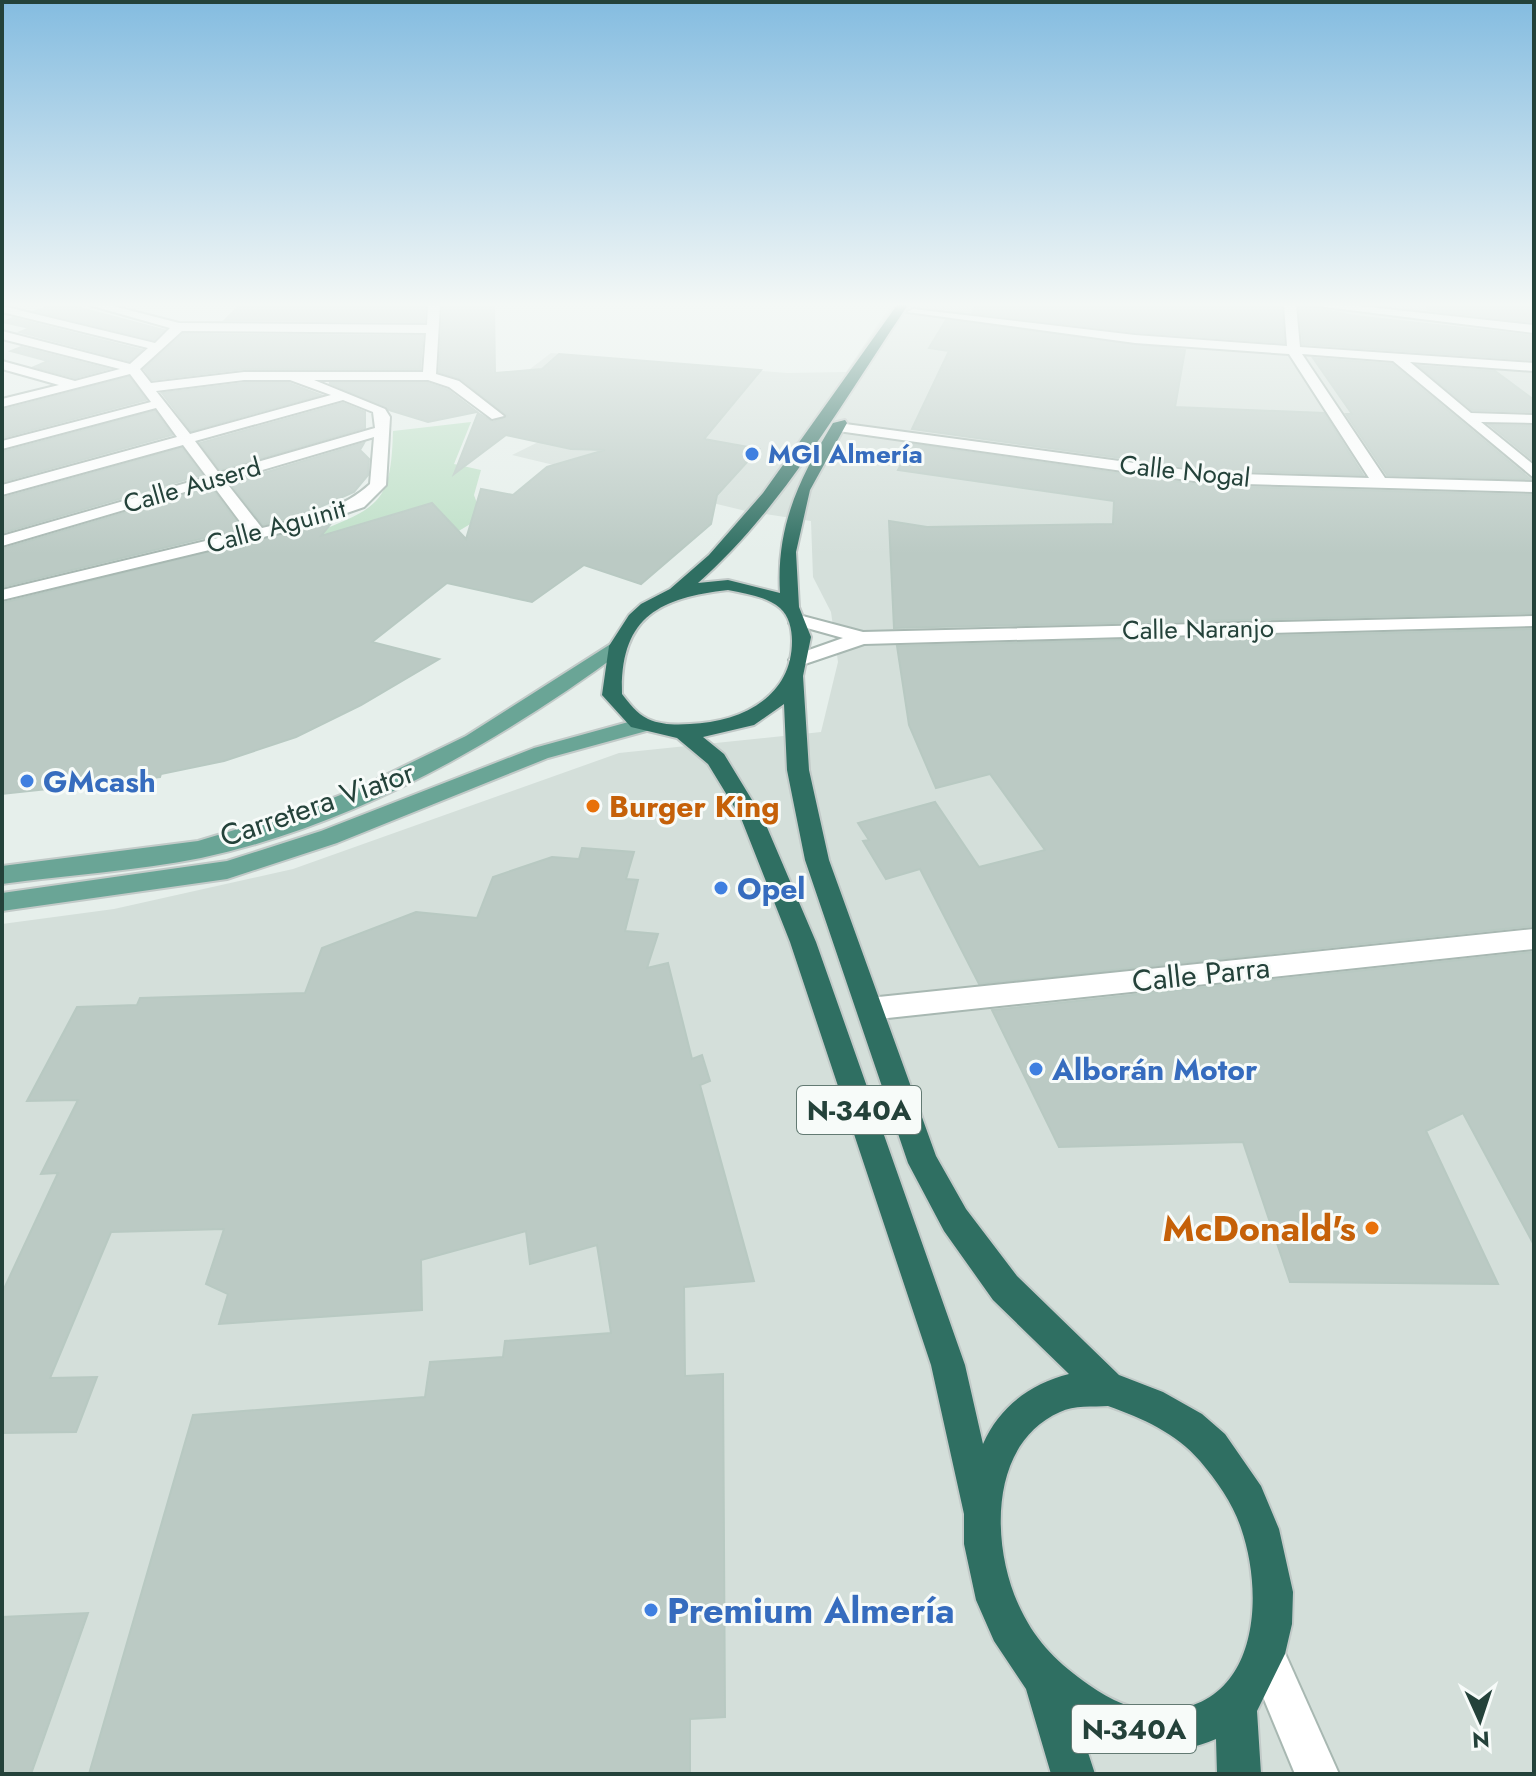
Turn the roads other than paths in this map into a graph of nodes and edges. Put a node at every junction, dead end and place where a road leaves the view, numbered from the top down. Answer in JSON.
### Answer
{"nodes":[{"id":1,"x":70,"y":388,"type":"edge"},
{"id":2,"x":144,"y":388,"type":"edge"},
{"id":3,"x":323,"y":388,"type":"edge"},
{"id":4,"x":459,"y":388,"type":"edge"},
{"id":5,"x":851,"y":388,"type":"edge"},
{"id":6,"x":862,"y":388,"type":"edge"},
{"id":7,"x":1318,"y":388,"type":"edge"},
{"id":8,"x":1434,"y":388,"type":"edge"},
{"id":9,"x":344,"y":396,"type":"junction"},
{"id":10,"x":4,"y":402,"type":"edge"},
{"id":11,"x":157,"y":404,"type":"junction"},
{"id":12,"x":497,"y":416,"type":"dead end"},
{"id":13,"x":1470,"y":417,"type":"junction"},
{"id":14,"x":1534,"y":419,"type":"edge"},
{"id":15,"x":838,"y":427,"type":"junction"},
{"id":16,"x":383,"y":430,"type":"junction"},
{"id":17,"x":185,"y":440,"type":"junction"},
{"id":18,"x":2,"y":445,"type":"edge"},
{"id":19,"x":1534,"y":473,"type":"edge"},
{"id":20,"x":217,"y":477,"type":"junction"},
{"id":21,"x":1379,"y":481,"type":"junction"},
{"id":22,"x":1534,"y":487,"type":"edge"},
{"id":23,"x":2,"y":490,"type":"edge"},
{"id":24,"x":257,"y":533,"type":"junction"},
{"id":25,"x":2,"y":541,"type":"edge"},
{"id":26,"x":677,"y":592,"type":"junction"},
{"id":27,"x":2,"y":595,"type":"edge"},
{"id":28,"x":793,"y":614,"type":"junction"},
{"id":29,"x":1534,"y":621,"type":"edge"},
{"id":30,"x":862,"y":638,"type":"junction"},
{"id":31,"x":617,"y":646,"type":"junction"},
{"id":32,"x":796,"y":668,"type":"junction"},
{"id":33,"x":643,"y":725,"type":"junction"},
{"id":34,"x":682,"y":731,"type":"junction"},
{"id":35,"x":2,"y":875,"type":"edge"},
{"id":36,"x":2,"y":902,"type":"edge"},
{"id":37,"x":1534,"y":939,"type":"edge"},
{"id":38,"x":869,"y":1009,"type":"junction"},
{"id":39,"x":1108,"y":1389,"type":"junction"},
{"id":40,"x":980,"y":1516,"type":"junction"},
{"id":41,"x":1266,"y":1656,"type":"junction"},
{"id":42,"x":1042,"y":1675,"type":"junction"},
{"id":43,"x":1236,"y":1706,"type":"junction"},
{"id":44,"x":1073,"y":1774,"type":"edge"},
{"id":45,"x":1239,"y":1774,"type":"edge"},
{"id":46,"x":1317,"y":1774,"type":"edge"}],
"edges":[{"from":1,"to":10,"type":"street"},
{"from":2,"to":11,"type":"street"},
{"from":3,"to":9,"type":"street"},
{"from":4,"to":12,"type":"street"},
{"from":5,"to":26,"type":"highway"},
{"from":6,"to":15,"type":"highway","number":"N-340A"},
{"from":7,"to":21,"type":"street"},
{"from":8,"to":13,"type":"street"},
{"from":9,"to":16,"type":"street"},
{"from":9,"to":17,"type":"street"},
{"from":11,"to":17,"type":"street"},
{"from":11,"to":18,"type":"street"},
{"from":13,"to":14,"type":"street"},
{"from":13,"to":19,"type":"street"},
{"from":15,"to":21,"type":"street","name":"Calle Nogal"},
{"from":15,"to":28,"type":"highway","number":"N-340A"},
{"from":16,"to":20,"type":"street","name":"Calle Auserd"},
{"from":16,"to":24,"type":"street","name":"Calle Aguinit"},
{"from":17,"to":20,"type":"street"},
{"from":17,"to":23,"type":"street"},
{"from":20,"to":24,"type":"street"},
{"from":20,"to":25,"type":"street","name":"Calle Auserd"},
{"from":21,"to":22,"type":"street","name":"Calle Nogal"},
{"from":24,"to":27,"type":"street","name":"Calle Aguinit"},
{"from":26,"to":28,"type":"highway"},
{"from":26,"to":31,"type":"highway"},
{"from":28,"to":30,"type":"street","name":"Calle Naranjo"},
{"from":28,"to":32,"type":"highway","number":"N-340A"},
{"from":29,"to":30,"type":"street","name":"Calle Naranjo"},
{"from":30,"to":32,"type":"street","name":"Calle Naranjo"},
{"from":31,"to":33,"type":"highway"},
{"from":31,"to":35,"type":"main road","name":"Carretera Viator"},
{"from":32,"to":34,"type":"highway"},
{"from":32,"to":38,"type":"highway","number":"N-340A"},
{"from":33,"to":34,"type":"highway"},
{"from":33,"to":36,"type":"main road","name":"Carretera Viator"},
{"from":34,"to":40,"type":"highway","number":"N-340A"},
{"from":37,"to":38,"type":"street","name":"Calle Parra"},
{"from":38,"to":39,"type":"highway","number":"N-340A"},
{"from":39,"to":40,"type":"highway","number":"N-340A"},
{"from":39,"to":41,"type":"highway","number":"N-340A"},
{"from":40,"to":42,"type":"highway","number":"N-340A"},
{"from":41,"to":43,"type":"highway","number":"N-340A"},
{"from":41,"to":46,"type":"street"},
{"from":42,"to":43,"type":"highway","number":"N-340A"},
{"from":42,"to":44,"type":"highway","number":"N-340A"},
{"from":43,"to":45,"type":"highway","number":"N-340A"}]}
